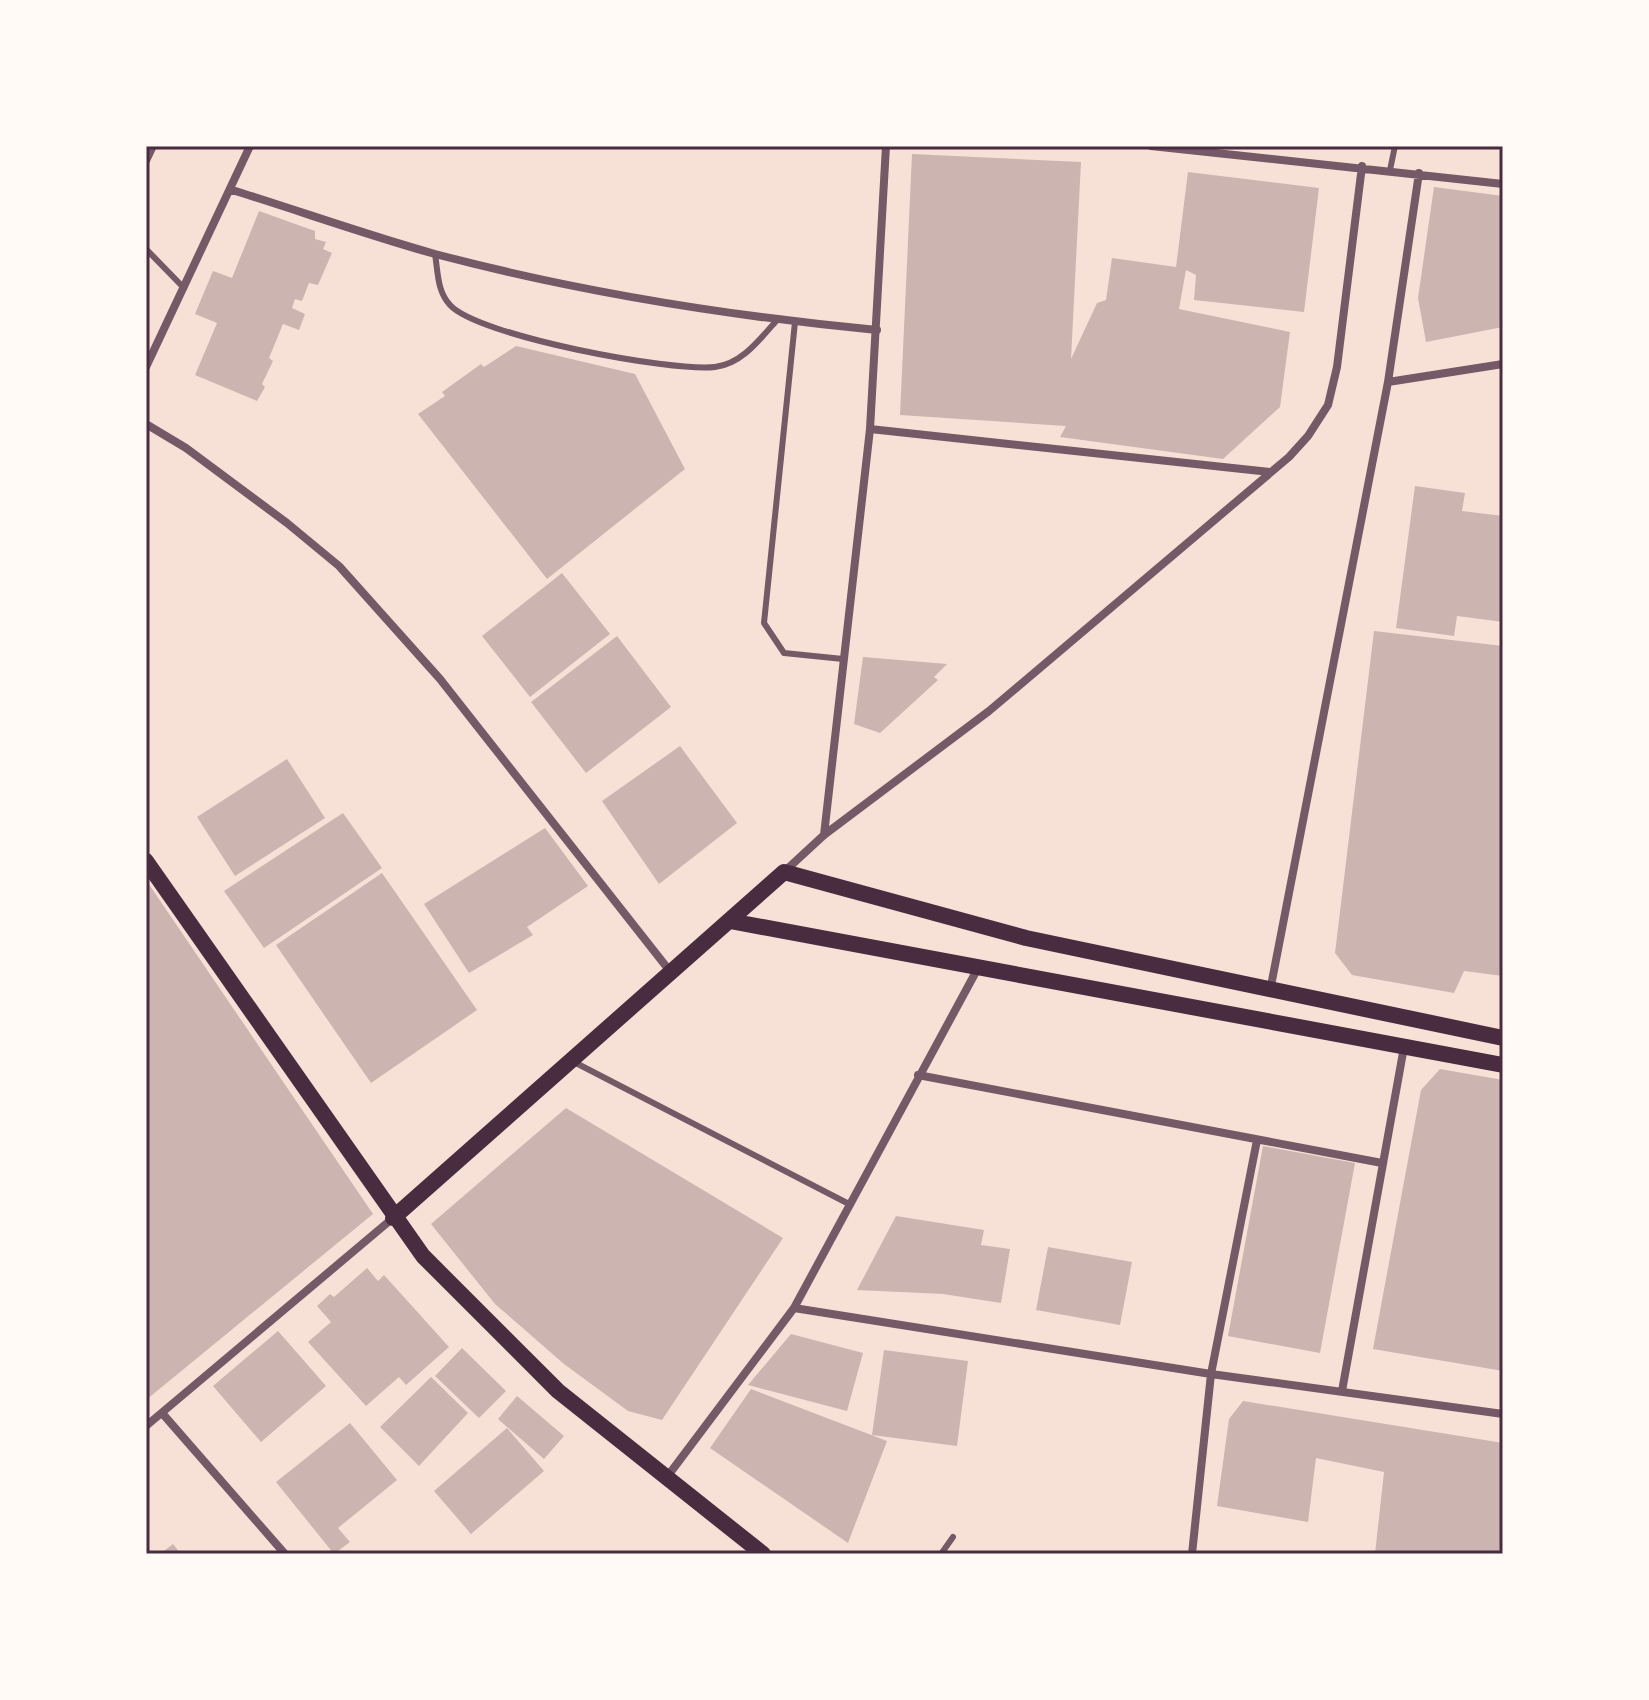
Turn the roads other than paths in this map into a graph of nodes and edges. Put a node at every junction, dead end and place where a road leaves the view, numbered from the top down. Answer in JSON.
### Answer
{"nodes":[{"id":1,"x":154,"y":146,"type":"edge"},
{"id":2,"x":250,"y":146,"type":"edge"},
{"id":3,"x":886,"y":146,"type":"edge"},
{"id":4,"x":1151,"y":146,"type":"edge"},
{"id":5,"x":1395,"y":146,"type":"edge"},
{"id":6,"x":146,"y":163,"type":"edge"},
{"id":7,"x":1362,"y":166,"type":"junction"},
{"id":8,"x":1390,"y":170,"type":"junction"},
{"id":9,"x":1419,"y":173,"type":"junction"},
{"id":10,"x":1503,"y":184,"type":"edge"},
{"id":11,"x":232,"y":190,"type":"junction"},
{"id":12,"x":146,"y":249,"type":"edge"},
{"id":13,"x":435,"y":254,"type":"junction"},
{"id":14,"x":184,"y":288,"type":"junction"},
{"id":15,"x":777,"y":320,"type":"junction"},
{"id":16,"x":795,"y":322,"type":"junction"},
{"id":17,"x":877,"y":330,"type":"junction"},
{"id":18,"x":1503,"y":364,"type":"edge"},
{"id":19,"x":146,"y":367,"type":"edge"},
{"id":20,"x":1388,"y":382,"type":"junction"},
{"id":21,"x":146,"y":424,"type":"edge"},
{"id":22,"x":870,"y":429,"type":"junction"},
{"id":23,"x":1270,"y":472,"type":"junction"},
{"id":24,"x":843,"y":659,"type":"junction"},
{"id":25,"x":824,"y":835,"type":"junction"},
{"id":26,"x":146,"y":861,"type":"edge"},
{"id":27,"x":784,"y":872,"type":"junction"},
{"id":28,"x":730,"y":921,"type":"junction"},
{"id":29,"x":978,"y":968,"type":"junction"},
{"id":30,"x":669,"y":970,"type":"junction"},
{"id":31,"x":1270,"y":992,"type":"junction"},
{"id":32,"x":1503,"y":1038,"type":"edge"},
{"id":33,"x":1404,"y":1047,"type":"junction"},
{"id":34,"x":569,"y":1059,"type":"junction"},
{"id":35,"x":1503,"y":1065,"type":"edge"},
{"id":36,"x":918,"y":1075,"type":"junction"},
{"id":37,"x":1257,"y":1140,"type":"junction"},
{"id":38,"x":1382,"y":1163,"type":"junction"},
{"id":39,"x":849,"y":1204,"type":"junction"},
{"id":40,"x":393,"y":1218,"type":"junction"},
{"id":41,"x":794,"y":1308,"type":"junction"},
{"id":42,"x":1211,"y":1374,"type":"junction"},
{"id":43,"x":1342,"y":1391,"type":"junction"},
{"id":44,"x":162,"y":1413,"type":"junction"},
{"id":45,"x":1503,"y":1414,"type":"edge"},
{"id":46,"x":146,"y":1426,"type":"edge"},
{"id":47,"x":666,"y":1477,"type":"junction"},
{"id":48,"x":953,"y":1537,"type":"dead end"},
{"id":49,"x":285,"y":1554,"type":"edge"},
{"id":50,"x":763,"y":1554,"type":"edge"},
{"id":51,"x":941,"y":1554,"type":"edge"},
{"id":52,"x":1192,"y":1554,"type":"edge"}],
"edges":[{"from":1,"to":6,"type":"lane"},
{"from":2,"to":11,"type":"street"},
{"from":3,"to":17,"type":"street"},
{"from":4,"to":7,"type":"street"},
{"from":5,"to":8,"type":"lane"},
{"from":7,"to":8,"type":"street"},
{"from":7,"to":23,"type":"street"},
{"from":8,"to":9,"type":"street"},
{"from":9,"to":10,"type":"street"},
{"from":9,"to":20,"type":"street"},
{"from":11,"to":13,"type":"street"},
{"from":11,"to":14,"type":"street"},
{"from":12,"to":14,"type":"lane"},
{"from":13,"to":15,"type":"street"},
{"from":13,"to":15,"type":"lane"},
{"from":14,"to":19,"type":"street"},
{"from":15,"to":16,"type":"street"},
{"from":16,"to":17,"type":"street"},
{"from":16,"to":24,"type":"lane"},
{"from":17,"to":22,"type":"street"},
{"from":18,"to":20,"type":"street"},
{"from":20,"to":31,"type":"street"},
{"from":21,"to":30,"type":"street"},
{"from":22,"to":23,"type":"street"},
{"from":22,"to":24,"type":"street"},
{"from":23,"to":25,"type":"street"},
{"from":24,"to":25,"type":"street"},
{"from":25,"to":27,"type":"street"},
{"from":26,"to":40,"type":"main road"},
{"from":27,"to":28,"type":"main road"},
{"from":27,"to":31,"type":"main road"},
{"from":28,"to":29,"type":"main road"},
{"from":28,"to":30,"type":"main road"},
{"from":29,"to":33,"type":"main road"},
{"from":29,"to":36,"type":"street"},
{"from":30,"to":34,"type":"main road"},
{"from":31,"to":32,"type":"main road"},
{"from":33,"to":35,"type":"main road"},
{"from":33,"to":38,"type":"street"},
{"from":34,"to":39,"type":"lane"},
{"from":34,"to":40,"type":"main road"},
{"from":36,"to":37,"type":"street"},
{"from":36,"to":39,"type":"street"},
{"from":37,"to":38,"type":"street"},
{"from":37,"to":42,"type":"street"},
{"from":38,"to":43,"type":"street"},
{"from":39,"to":41,"type":"street"},
{"from":40,"to":44,"type":"street"},
{"from":40,"to":47,"type":"main road"},
{"from":41,"to":42,"type":"street"},
{"from":41,"to":47,"type":"street"},
{"from":42,"to":43,"type":"street"},
{"from":42,"to":52,"type":"street"},
{"from":43,"to":45,"type":"street"},
{"from":44,"to":46,"type":"street"},
{"from":44,"to":49,"type":"street"},
{"from":47,"to":50,"type":"main road"},
{"from":48,"to":51,"type":"lane"}]}
